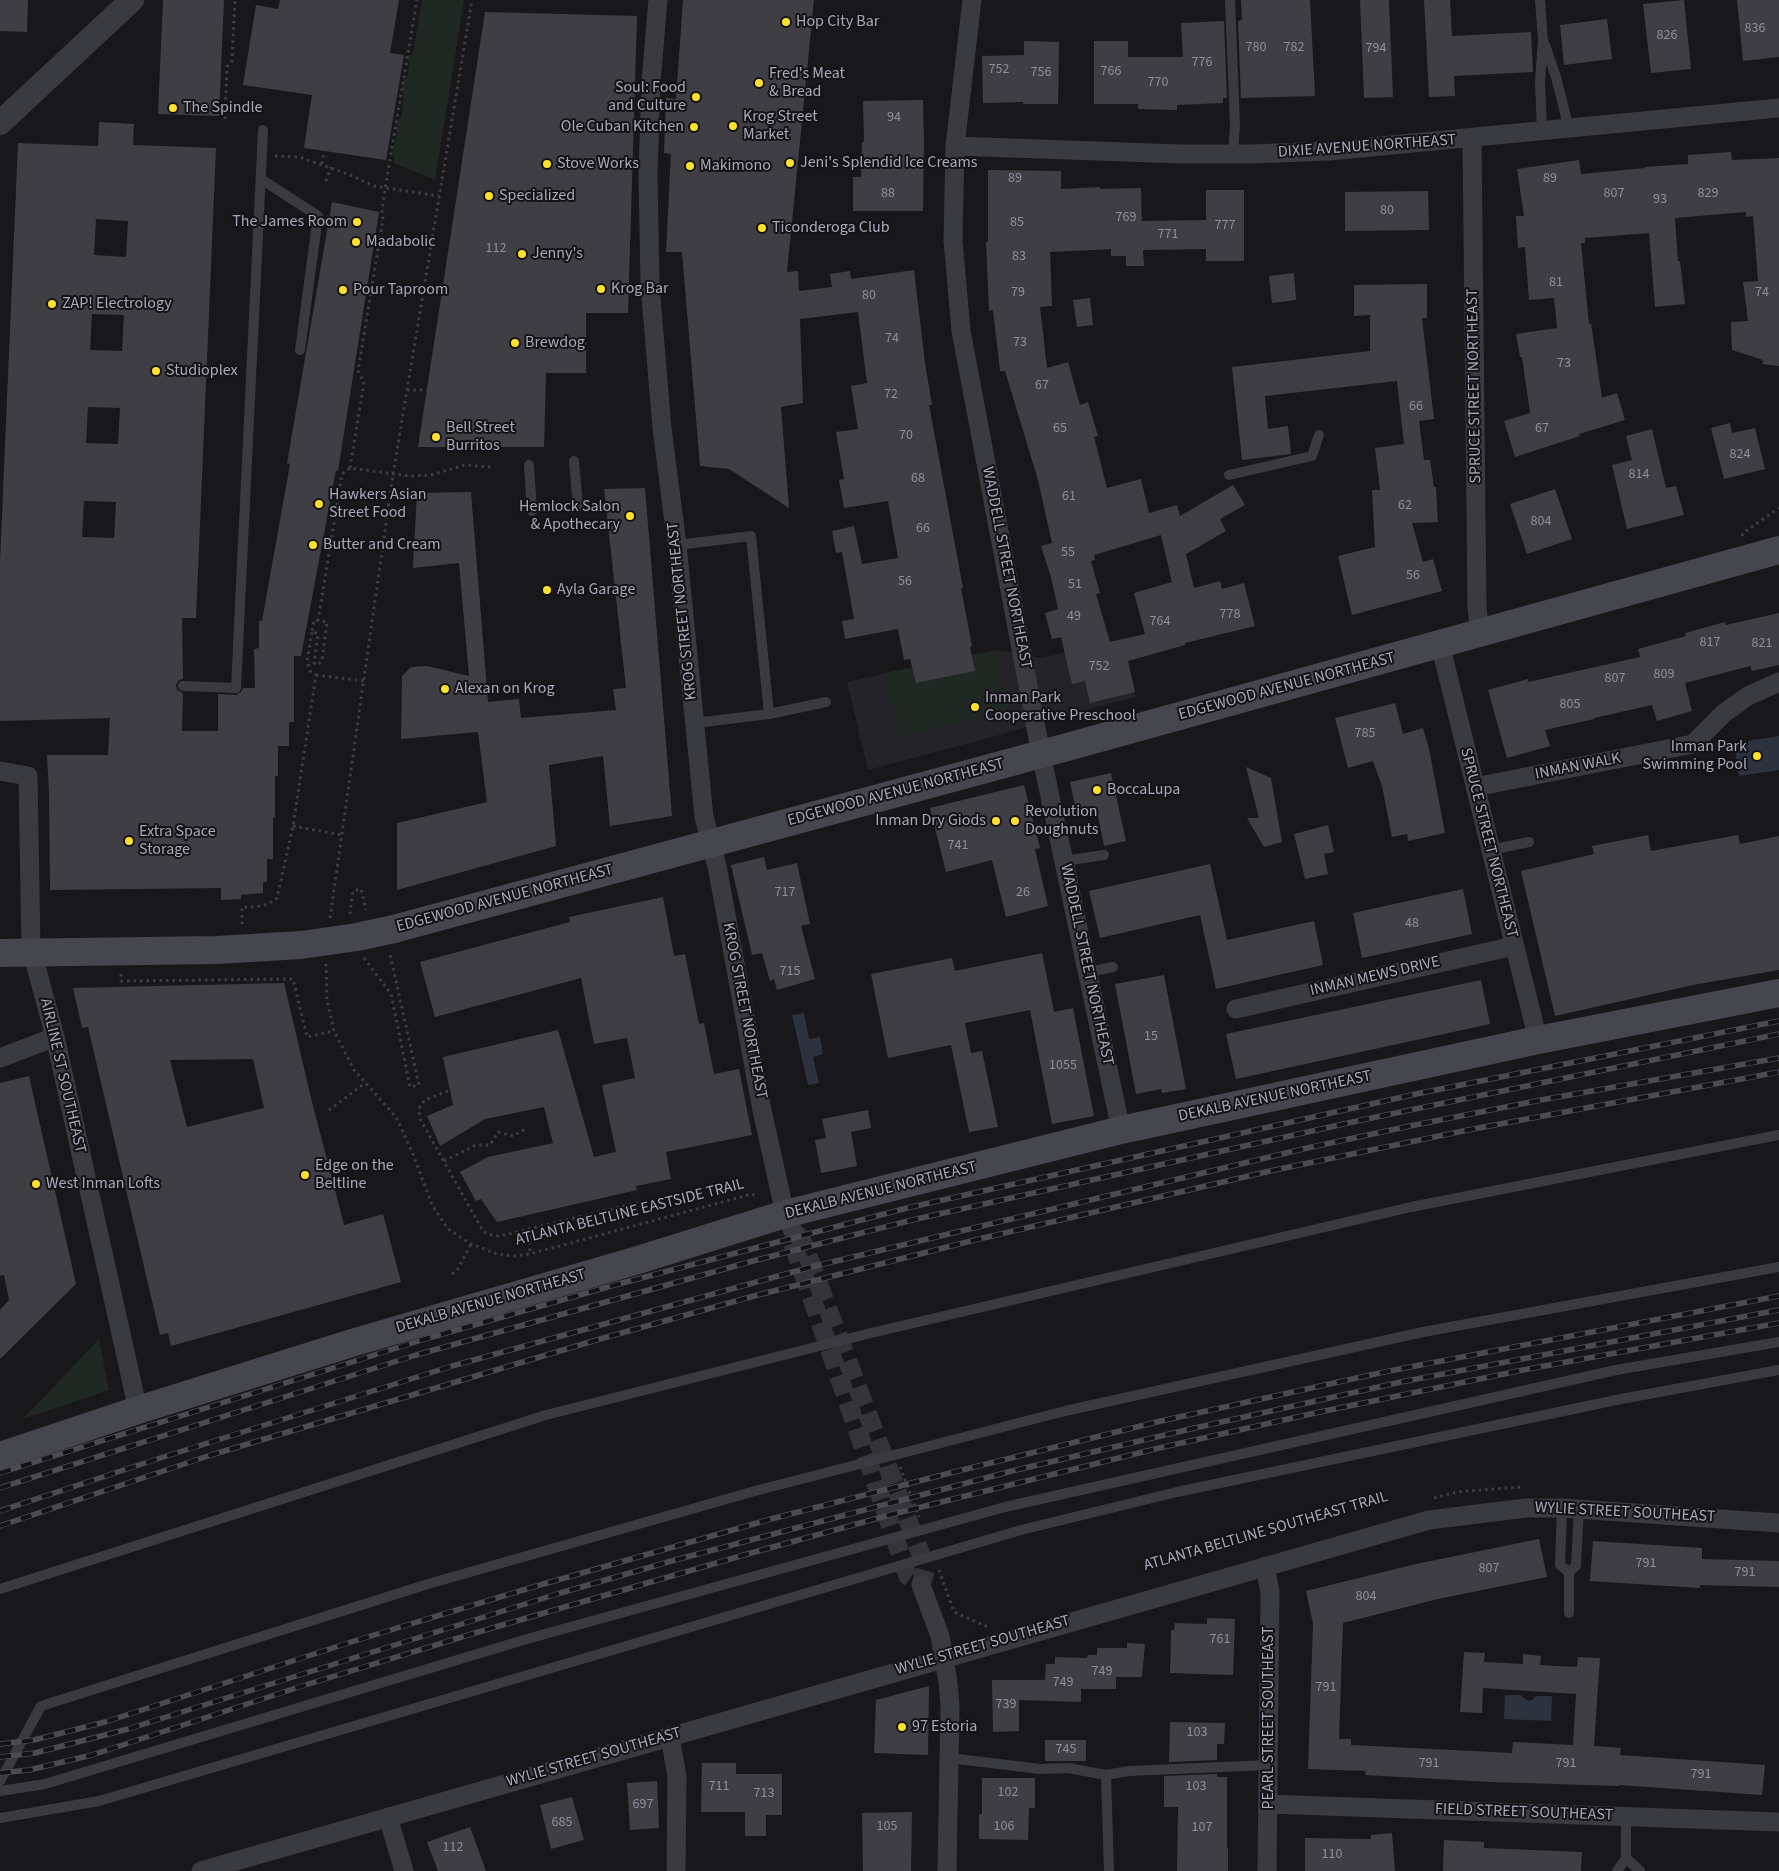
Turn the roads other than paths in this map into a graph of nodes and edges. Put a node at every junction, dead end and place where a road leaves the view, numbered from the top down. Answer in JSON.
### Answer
{"nodes":[{"id":1,"x":132,"y":0,"type":"edge"},
{"id":2,"x":658,"y":0,"type":"edge"},
{"id":3,"x":972,"y":0,"type":"edge"},
{"id":4,"x":1230,"y":0,"type":"edge"},
{"id":5,"x":1540,"y":0,"type":"edge"},
{"id":6,"x":1543,"y":40,"type":"junction"},
{"id":7,"x":1779,"y":108,"type":"edge"},
{"id":8,"x":0,"y":124,"type":"edge"},
{"id":9,"x":1569,"y":129,"type":"junction"},
{"id":10,"x":263,"y":130,"type":"dead end"},
{"id":11,"x":1542,"y":132,"type":"junction"},
{"id":12,"x":1472,"y":139,"type":"junction"},
{"id":13,"x":955,"y":146,"type":"junction"},
{"id":14,"x":1233,"y":154,"type":"junction"},
{"id":15,"x":261,"y":179,"type":"junction"},
{"id":16,"x":300,"y":350,"type":"dead end"},
{"id":17,"x":1320,"y":435,"type":"dead end"},
{"id":18,"x":574,"y":461,"type":"dead end"},
{"id":19,"x":529,"y":465,"type":"dead end"},
{"id":20,"x":1229,"y":475,"type":"dead end"},
{"id":21,"x":578,"y":507,"type":"dead end"},
{"id":22,"x":532,"y":511,"type":"dead end"},
{"id":23,"x":676,"y":545,"type":"junction"},
{"id":24,"x":1779,"y":550,"type":"edge"},
{"id":25,"x":1480,"y":634,"type":"junction"},
{"id":26,"x":1440,"y":644,"type":"junction"},
{"id":27,"x":1779,"y":682,"type":"edge"},
{"id":28,"x":183,"y":686,"type":"dead end"},
{"id":29,"x":826,"y":702,"type":"dead end"},
{"id":30,"x":769,"y":714,"type":"junction"},
{"id":31,"x":694,"y":723,"type":"junction"},
{"id":32,"x":1041,"y":754,"type":"junction"},
{"id":33,"x":0,"y":771,"type":"edge"},
{"id":34,"x":1475,"y":787,"type":"junction"},
{"id":35,"x":1529,"y":842,"type":"dead end"},
{"id":36,"x":710,"y":843,"type":"junction"},
{"id":37,"x":1490,"y":850,"type":"junction"},
{"id":38,"x":1104,"y":855,"type":"dead end"},
{"id":39,"x":1064,"y":861,"type":"junction"},
{"id":40,"x":1514,"y":946,"type":"junction"},
{"id":41,"x":0,"y":952,"type":"edge"},
{"id":42,"x":1113,"y":967,"type":"dead end"},
{"id":43,"x":1088,"y":972,"type":"junction"},
{"id":44,"x":1779,"y":993,"type":"edge"},
{"id":45,"x":1236,"y":1008,"type":"dead end"},
{"id":46,"x":55,"y":1038,"type":"junction"},
{"id":47,"x":1538,"y":1040,"type":"junction"},
{"id":48,"x":0,"y":1058,"type":"edge"},
{"id":49,"x":1121,"y":1130,"type":"junction"},
{"id":50,"x":1779,"y":1135,"type":"edge"},
{"id":51,"x":781,"y":1216,"type":"junction"},
{"id":52,"x":1779,"y":1267,"type":"edge"},
{"id":53,"x":1779,"y":1342,"type":"edge"},
{"id":54,"x":1779,"y":1370,"type":"edge"},
{"id":55,"x":138,"y":1410,"type":"junction"},
{"id":56,"x":0,"y":1456,"type":"edge"},
{"id":57,"x":1570,"y":1508,"type":"junction"},
{"id":58,"x":1779,"y":1524,"type":"edge"},
{"id":59,"x":1265,"y":1566,"type":"junction"},
{"id":60,"x":1569,"y":1572,"type":"junction"},
{"id":61,"x":921,"y":1585,"type":"dead end"},
{"id":62,"x":0,"y":1589,"type":"edge"},
{"id":63,"x":1569,"y":1613,"type":"dead end"},
{"id":64,"x":944,"y":1658,"type":"junction"},
{"id":65,"x":670,"y":1736,"type":"junction"},
{"id":66,"x":949,"y":1758,"type":"junction"},
{"id":67,"x":1269,"y":1765,"type":"junction"},
{"id":68,"x":1106,"y":1775,"type":"junction"},
{"id":69,"x":0,"y":1781,"type":"edge"},
{"id":70,"x":0,"y":1791,"type":"edge"},
{"id":71,"x":1268,"y":1804,"type":"junction"},
{"id":72,"x":1626,"y":1816,"type":"junction"},
{"id":73,"x":388,"y":1817,"type":"junction"},
{"id":74,"x":0,"y":1818,"type":"edge"},
{"id":75,"x":1779,"y":1822,"type":"edge"},
{"id":76,"x":1626,"y":1858,"type":"junction"},
{"id":77,"x":200,"y":1871,"type":"edge"},
{"id":78,"x":404,"y":1871,"type":"edge"},
{"id":79,"x":676,"y":1871,"type":"edge"},
{"id":80,"x":947,"y":1871,"type":"edge"},
{"id":81,"x":1109,"y":1871,"type":"edge"},
{"id":82,"x":1267,"y":1871,"type":"edge"},
{"id":83,"x":1617,"y":1871,"type":"edge"},
{"id":84,"x":1640,"y":1871,"type":"edge"}],
"edges":[{"from":1,"to":8,"type":"street"},
{"from":2,"to":23,"type":"street","name":"KROG STREET NORTHEAST"},
{"from":3,"to":13,"type":"street","name":"WADDELL STREET NORTHEAST"},
{"from":4,"to":14,"type":"lane"},
{"from":5,"to":6,"type":"lane"},
{"from":6,"to":9,"type":"lane"},
{"from":6,"to":11,"type":"lane"},
{"from":7,"to":9,"type":"street","name":"DIXIE AVENUE NORTHEAST"},
{"from":9,"to":11,"type":"street","name":"DIXIE AVENUE NORTHEAST"},
{"from":10,"to":15,"type":"lane"},
{"from":11,"to":12,"type":"street","name":"DIXIE AVENUE NORTHEAST"},
{"from":12,"to":14,"type":"street","name":"DIXIE AVENUE NORTHEAST"},
{"from":12,"to":25,"type":"street","name":"SPRUCE STREET NORTHEAST"},
{"from":13,"to":14,"type":"street","name":"DIXIE AVENUE NORTHEAST"},
{"from":13,"to":32,"type":"street","name":"WADDELL STREET NORTHEAST"},
{"from":15,"to":16,"type":"lane"},
{"from":15,"to":28,"type":"lane"},
{"from":17,"to":20,"type":"lane"},
{"from":18,"to":21,"type":"lane"},
{"from":19,"to":22,"type":"lane"},
{"from":23,"to":30,"type":"lane"},
{"from":23,"to":31,"type":"street","name":"KROG STREET NORTHEAST"},
{"from":24,"to":25,"type":"main road","name":"EDGEWOOD AVENUE NORTHEAST"},
{"from":25,"to":26,"type":"main road","name":"EDGEWOOD AVENUE NORTHEAST"},
{"from":26,"to":32,"type":"main road","name":"EDGEWOOD AVENUE NORTHEAST"},
{"from":26,"to":34,"type":"street","name":"SPRUCE STREET NORTHEAST"},
{"from":27,"to":34,"type":"street","name":"INMAN WALK"},
{"from":29,"to":30,"type":"lane"},
{"from":30,"to":31,"type":"lane"},
{"from":31,"to":36,"type":"street","name":"KROG STREET NORTHEAST"},
{"from":32,"to":36,"type":"main road","name":"EDGEWOOD AVENUE NORTHEAST"},
{"from":32,"to":39,"type":"street","name":"WADDELL STREET NORTHEAST"},
{"from":33,"to":46,"type":"street","name":"AIRLINE ST SOUTHEAST"},
{"from":34,"to":37,"type":"street","name":"SPRUCE STREET NORTHEAST"},
{"from":35,"to":37,"type":"lane"},
{"from":36,"to":41,"type":"main road","name":"EDGEWOOD AVENUE NORTHEAST","bridge":true},
{"from":36,"to":51,"type":"street","name":"KROG STREET NORTHEAST"},
{"from":37,"to":40,"type":"street","name":"SPRUCE STREET NORTHEAST"},
{"from":38,"to":39,"type":"lane"},
{"from":39,"to":43,"type":"street","name":"WADDELL STREET NORTHEAST"},
{"from":40,"to":45,"type":"street","name":"INMAN MEWS DRIVE"},
{"from":40,"to":47,"type":"street","name":"SPRUCE STREET NORTHEAST"},
{"from":42,"to":43,"type":"lane"},
{"from":43,"to":49,"type":"street","name":"WADDELL STREET NORTHEAST"},
{"from":44,"to":47,"type":"main road","name":"DEKALB AVENUE NORTHEAST"},
{"from":46,"to":48,"type":"street"},
{"from":46,"to":55,"type":"street","name":"AIRLINE ST SOUTHEAST"},
{"from":47,"to":49,"type":"main road","name":"DEKALB AVENUE NORTHEAST"},
{"from":49,"to":51,"type":"main road","name":"DEKALB AVENUE NORTHEAST"},
{"from":50,"to":62,"type":"lane"},
{"from":51,"to":55,"type":"main road","name":"DEKALB AVENUE NORTHEAST"},
{"from":52,"to":69,"type":"lane"},
{"from":53,"to":70,"type":"lane"},
{"from":54,"to":74,"type":"lane"},
{"from":55,"to":56,"type":"main road","name":"DEKALB AVENUE NORTHEAST"},
{"from":57,"to":58,"type":"street","name":"WYLIE STREET SOUTHEAST"},
{"from":57,"to":59,"type":"street","name":"WYLIE STREET SOUTHEAST"},
{"from":57,"to":60,"type":"lane"},
{"from":57,"to":60,"type":"lane"},
{"from":59,"to":64,"type":"street","name":"WYLIE STREET SOUTHEAST"},
{"from":59,"to":67,"type":"street","name":"PEARL STREET SOUTHEAST"},
{"from":60,"to":63,"type":"lane"},
{"from":61,"to":64,"type":"street"},
{"from":64,"to":65,"type":"street","name":"WYLIE STREET SOUTHEAST"},
{"from":64,"to":66,"type":"street"},
{"from":65,"to":73,"type":"street","name":"WYLIE STREET SOUTHEAST"},
{"from":65,"to":79,"type":"street"},
{"from":66,"to":68,"type":"lane"},
{"from":66,"to":80,"type":"street"},
{"from":67,"to":68,"type":"lane"},
{"from":67,"to":71,"type":"street","name":"PEARL STREET SOUTHEAST"},
{"from":68,"to":81,"type":"lane"},
{"from":71,"to":72,"type":"street","name":"FIELD STREET SOUTHEAST"},
{"from":71,"to":82,"type":"street","name":"PEARL STREET SOUTHEAST"},
{"from":72,"to":75,"type":"street","name":"FIELD STREET SOUTHEAST"},
{"from":72,"to":76,"type":"lane"},
{"from":73,"to":77,"type":"street","name":"WYLIE STREET SOUTHEAST"},
{"from":73,"to":78,"type":"street"},
{"from":76,"to":83,"type":"lane"},
{"from":76,"to":84,"type":"lane"}]}
